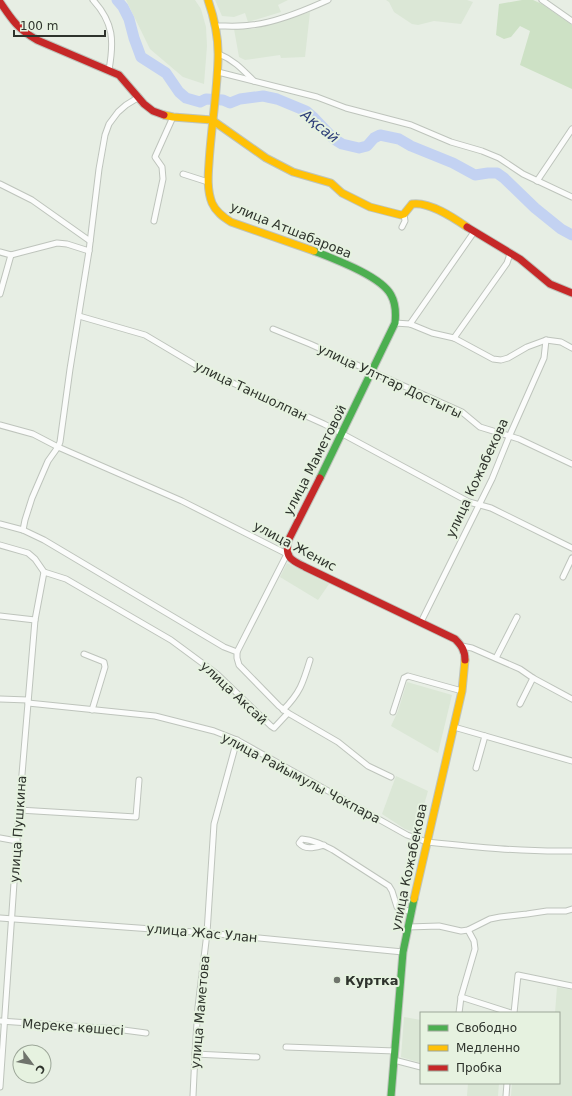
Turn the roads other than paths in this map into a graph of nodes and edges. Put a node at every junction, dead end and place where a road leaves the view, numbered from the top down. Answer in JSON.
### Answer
{"nodes":[{"id":1,"x":93,"y":0,"type":"edge"},
{"id":2,"x":208,"y":0,"type":"edge"},
{"id":3,"x":328,"y":0,"type":"edge"},
{"id":4,"x":542,"y":0,"type":"edge"},
{"id":5,"x":0,"y":2,"type":"edge"},
{"id":6,"x":572,"y":21,"type":"edge"},
{"id":7,"x":217,"y":26,"type":"junction"},
{"id":8,"x":219,"y":54,"type":"junction"},
{"id":9,"x":109,"y":70,"type":"junction"},
{"id":10,"x":218,"y":72,"type":"junction"},
{"id":11,"x":254,"y":81,"type":"junction"},
{"id":12,"x":139,"y":97,"type":"junction"},
{"id":13,"x":173,"y":117,"type":"junction"},
{"id":14,"x":212,"y":120,"type":"junction"},
{"id":15,"x":572,"y":128,"type":"edge"},
{"id":16,"x":183,"y":174,"type":"dead end"},
{"id":17,"x":537,"y":181,"type":"junction"},
{"id":18,"x":208,"y":182,"type":"junction"},
{"id":19,"x":0,"y":184,"type":"edge"},
{"id":20,"x":572,"y":197,"type":"edge"},
{"id":21,"x":404,"y":214,"type":"junction"},
{"id":22,"x":154,"y":221,"type":"dead end"},
{"id":23,"x":402,"y":227,"type":"dead end"},
{"id":24,"x":474,"y":232,"type":"junction"},
{"id":25,"x":90,"y":241,"type":"junction"},
{"id":26,"x":89,"y":251,"type":"junction"},
{"id":27,"x":0,"y":252,"type":"edge"},
{"id":28,"x":510,"y":254,"type":"junction"},
{"id":29,"x":11,"y":255,"type":"junction"},
{"id":30,"x":572,"y":293,"type":"edge"},
{"id":31,"x":0,"y":294,"type":"edge"},
{"id":32,"x":79,"y":316,"type":"junction"},
{"id":33,"x":395,"y":323,"type":"junction"},
{"id":34,"x":410,"y":324,"type":"junction"},
{"id":35,"x":273,"y":329,"type":"dead end"},
{"id":36,"x":454,"y":338,"type":"junction"},
{"id":37,"x":546,"y":340,"type":"junction"},
{"id":38,"x":572,"y":348,"type":"edge"},
{"id":39,"x":372,"y":372,"type":"junction"},
{"id":40,"x":0,"y":425,"type":"edge"},
{"id":41,"x":342,"y":433,"type":"junction"},
{"id":42,"x":509,"y":437,"type":"junction"},
{"id":43,"x":58,"y":447,"type":"junction"},
{"id":44,"x":572,"y":464,"type":"edge"},
{"id":45,"x":479,"y":504,"type":"junction"},
{"id":46,"x":0,"y":524,"type":"edge"},
{"id":47,"x":23,"y":530,"type":"junction"},
{"id":48,"x":0,"y":545,"type":"edge"},
{"id":49,"x":572,"y":548,"type":"edge"},
{"id":50,"x":287,"y":554,"type":"junction"},
{"id":51,"x":572,"y":558,"type":"edge"},
{"id":52,"x":44,"y":572,"type":"junction"},
{"id":53,"x":563,"y":576,"type":"dead end"},
{"id":54,"x":0,"y":616,"type":"edge"},
{"id":55,"x":517,"y":617,"type":"dead end"},
{"id":56,"x":35,"y":620,"type":"junction"},
{"id":57,"x":421,"y":622,"type":"junction"},
{"id":58,"x":462,"y":646,"type":"junction"},
{"id":59,"x":237,"y":652,"type":"junction"},
{"id":60,"x":84,"y":654,"type":"dead end"},
{"id":61,"x":496,"y":658,"type":"junction"},
{"id":62,"x":310,"y":660,"type":"dead end"},
{"id":63,"x":533,"y":678,"type":"junction"},
{"id":64,"x":462,"y":691,"type":"junction"},
{"id":65,"x":0,"y":699,"type":"edge"},
{"id":66,"x":572,"y":699,"type":"edge"},
{"id":67,"x":28,"y":702,"type":"junction"},
{"id":68,"x":520,"y":704,"type":"dead end"},
{"id":69,"x":92,"y":710,"type":"junction"},
{"id":70,"x":286,"y":711,"type":"junction"},
{"id":71,"x":393,"y":712,"type":"dead end"},
{"id":72,"x":454,"y":727,"type":"junction"},
{"id":73,"x":485,"y":736,"type":"junction"},
{"id":74,"x":236,"y":740,"type":"junction"},
{"id":75,"x":572,"y":761,"type":"edge"},
{"id":76,"x":476,"y":768,"type":"dead end"},
{"id":77,"x":391,"y":777,"type":"dead end"},
{"id":78,"x":139,"y":780,"type":"dead end"},
{"id":79,"x":19,"y":810,"type":"junction"},
{"id":80,"x":0,"y":838,"type":"edge"},
{"id":81,"x":17,"y":841,"type":"junction"},
{"id":82,"x":427,"y":842,"type":"junction"},
{"id":83,"x":324,"y":845,"type":"dead end"},
{"id":84,"x":572,"y":851,"type":"edge"},
{"id":85,"x":572,"y":909,"type":"edge"},
{"id":86,"x":412,"y":912,"type":"junction"},
{"id":87,"x":0,"y":918,"type":"edge"},
{"id":88,"x":12,"y":919,"type":"junction"},
{"id":89,"x":408,"y":927,"type":"junction"},
{"id":90,"x":468,"y":930,"type":"junction"},
{"id":91,"x":207,"y":933,"type":"junction"},
{"id":92,"x":403,"y":952,"type":"junction"},
{"id":93,"x":572,"y":986,"type":"edge"},
{"id":94,"x":461,"y":997,"type":"junction"},
{"id":95,"x":459,"y":1012,"type":"edge"},
{"id":96,"x":509,"y":1012,"type":"edge"},
{"id":97,"x":512,"y":1012,"type":"edge"},
{"id":98,"x":2,"y":1021,"type":"edge"},
{"id":99,"x":146,"y":1033,"type":"dead end"},
{"id":100,"x":286,"y":1048,"type":"dead end"},
{"id":101,"x":395,"y":1051,"type":"junction"},
{"id":102,"x":194,"y":1054,"type":"junction"},
{"id":103,"x":257,"y":1057,"type":"dead end"},
{"id":104,"x":394,"y":1060,"type":"junction"},
{"id":105,"x":420,"y":1067,"type":"edge"},
{"id":106,"x":507,"y":1084,"type":"edge"},
{"id":107,"x":0,"y":1087,"type":"edge"},
{"id":108,"x":193,"y":1096,"type":"edge"},
{"id":109,"x":391,"y":1096,"type":"edge"},
{"id":110,"x":506,"y":1096,"type":"edge"}],
"edges":[{"from":1,"to":9,"type":"street"},
{"from":2,"to":7,"type":"main road","name":"улица Атшабарова"},
{"from":3,"to":7,"type":"street"},
{"from":4,"to":6,"type":"street"},
{"from":5,"to":9,"type":"main road"},
{"from":7,"to":8,"type":"main road","name":"улица Атшабарова"},
{"from":8,"to":10,"type":"main road","name":"улица Атшабарова"},
{"from":8,"to":11,"type":"street"},
{"from":9,"to":12,"type":"main road"},
{"from":10,"to":11,"type":"street"},
{"from":10,"to":14,"type":"main road","name":"улица Атшабарова"},
{"from":11,"to":17,"type":"street"},
{"from":12,"to":13,"type":"main road"},
{"from":12,"to":25,"type":"street"},
{"from":13,"to":14,"type":"main road"},
{"from":13,"to":22,"type":"street"},
{"from":14,"to":18,"type":"main road","name":"улица Атшабарова"},
{"from":14,"to":21,"type":"main road"},
{"from":15,"to":17,"type":"street"},
{"from":16,"to":18,"type":"street"},
{"from":17,"to":20,"type":"street"},
{"from":18,"to":33,"type":"main road","name":"улица Атшабарова"},
{"from":19,"to":25,"type":"street"},
{"from":21,"to":23,"type":"street"},
{"from":21,"to":24,"type":"main road"},
{"from":24,"to":28,"type":"main road"},
{"from":24,"to":34,"type":"street"},
{"from":25,"to":26,"type":"street"},
{"from":26,"to":29,"type":"street"},
{"from":26,"to":32,"type":"street"},
{"from":27,"to":29,"type":"street"},
{"from":28,"to":30,"type":"main road"},
{"from":28,"to":36,"type":"street"},
{"from":29,"to":31,"type":"street"},
{"from":32,"to":41,"type":"street","name":"улица Таншолпан"},
{"from":32,"to":43,"type":"street"},
{"from":33,"to":34,"type":"street"},
{"from":33,"to":39,"type":"main road","name":"улица Маметовой"},
{"from":34,"to":36,"type":"street"},
{"from":35,"to":39,"type":"street","name":"улица Улттар Достыгы"},
{"from":36,"to":37,"type":"street"},
{"from":37,"to":38,"type":"street"},
{"from":37,"to":42,"type":"street","name":"улица Кожабекова"},
{"from":39,"to":41,"type":"main road","name":"улица Маметовой"},
{"from":39,"to":42,"type":"street","name":"улица Улттар Достыгы"},
{"from":40,"to":43,"type":"street","name":"улица Женис"},
{"from":41,"to":45,"type":"street","name":"улица Таншолпан"},
{"from":41,"to":50,"type":"main road","name":"улица Маметовой"},
{"from":42,"to":44,"type":"street","name":"улица Улттар Достыгы"},
{"from":42,"to":45,"type":"street","name":"улица Кожабекова"},
{"from":43,"to":47,"type":"street"},
{"from":43,"to":50,"type":"street","name":"улица Женис"},
{"from":45,"to":49,"type":"street","name":"улица Таншолпан"},
{"from":45,"to":57,"type":"street","name":"улица Кожабекова"},
{"from":46,"to":47,"type":"street","name":"улица Аксай"},
{"from":47,"to":59,"type":"street","name":"улица Аксай"},
{"from":48,"to":52,"type":"street"},
{"from":50,"to":57,"type":"main road","name":"улица Женис"},
{"from":50,"to":59,"type":"street","name":"улица Маметовой"},
{"from":51,"to":53,"type":"street"},
{"from":52,"to":56,"type":"street","name":"улица Пушкина"},
{"from":52,"to":70,"type":"street","name":"улица Аксай"},
{"from":54,"to":56,"type":"street"},
{"from":55,"to":61,"type":"street"},
{"from":56,"to":67,"type":"street","name":"улица Пушкина"},
{"from":57,"to":58,"type":"main road","name":"улица Женис"},
{"from":58,"to":61,"type":"street","name":"улица Женис"},
{"from":58,"to":64,"type":"main road","name":"улица Кожабекова"},
{"from":59,"to":70,"type":"street","name":"улица Аксай"},
{"from":60,"to":69,"type":"street"},
{"from":61,"to":63,"type":"street","name":"улица Женис"},
{"from":62,"to":70,"type":"street"},
{"from":63,"to":66,"type":"street","name":"улица Женис"},
{"from":63,"to":68,"type":"street"},
{"from":64,"to":71,"type":"street"},
{"from":64,"to":72,"type":"main road","name":"улица Кожабекова"},
{"from":65,"to":67,"type":"street","name":"улица Райымулы Чокпара"},
{"from":67,"to":69,"type":"street","name":"улица Райымулы Чокпара"},
{"from":67,"to":79,"type":"street","name":"улица Пушкина"},
{"from":69,"to":74,"type":"street","name":"улица Райымулы Чокпара"},
{"from":70,"to":77,"type":"street"},
{"from":72,"to":73,"type":"street"},
{"from":72,"to":82,"type":"main road","name":"улица Кожабекова"},
{"from":73,"to":75,"type":"street"},
{"from":73,"to":76,"type":"street"},
{"from":74,"to":82,"type":"street","name":"улица Райымулы Чокпара"},
{"from":74,"to":91,"type":"street","name":"улица Маметова"},
{"from":78,"to":79,"type":"street"},
{"from":79,"to":81,"type":"street","name":"улица Пушкина"},
{"from":80,"to":81,"type":"street"},
{"from":81,"to":88,"type":"street","name":"улица Пушкина"},
{"from":82,"to":84,"type":"street","name":"улица Райымулы Чокпара"},
{"from":82,"to":86,"type":"main road","name":"улица Кожабекова"},
{"from":83,"to":86,"type":"street"},
{"from":85,"to":90,"type":"street"},
{"from":86,"to":89,"type":"main road","name":"улица Кожабекова"},
{"from":87,"to":88,"type":"street","name":"улица Жас Улан"},
{"from":88,"to":91,"type":"street","name":"улица Жас Улан"},
{"from":88,"to":98,"type":"street","name":"улица Пушкина"},
{"from":89,"to":90,"type":"street"},
{"from":89,"to":92,"type":"main road","name":"улица Кожабекова"},
{"from":90,"to":94,"type":"street"},
{"from":91,"to":92,"type":"street","name":"улица Жас Улан"},
{"from":91,"to":102,"type":"street","name":"улица Маметова"},
{"from":92,"to":101,"type":"main road","name":"улица Кожабекова"},
{"from":93,"to":97,"type":"street"},
{"from":94,"to":95,"type":"street"},
{"from":94,"to":96,"type":"street"},
{"from":98,"to":99,"type":"street","name":"Мереке көшесі"},
{"from":98,"to":107,"type":"street","name":"улица Пушкина"},
{"from":100,"to":101,"type":"street"},
{"from":101,"to":104,"type":"main road","name":"улица Кожабекова"},
{"from":102,"to":103,"type":"street"},
{"from":102,"to":108,"type":"street","name":"улица Маметова"},
{"from":104,"to":105,"type":"street"},
{"from":104,"to":109,"type":"main road","name":"улица Кожабекова"},
{"from":106,"to":110,"type":"street"}]}
